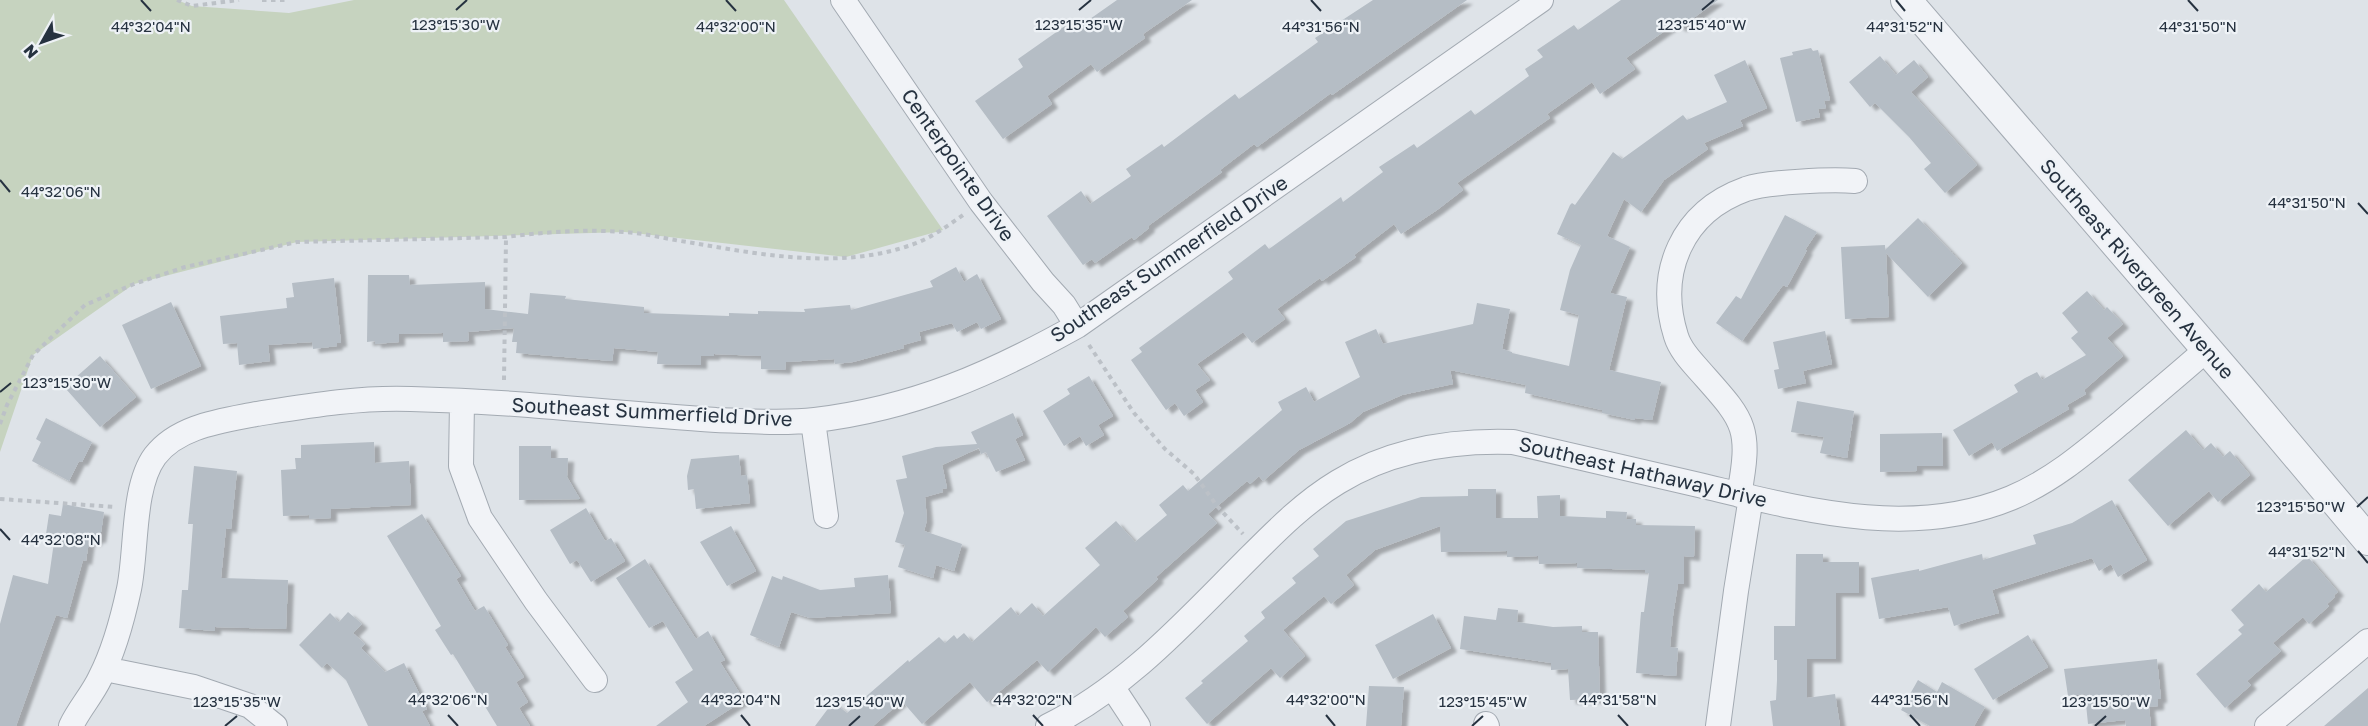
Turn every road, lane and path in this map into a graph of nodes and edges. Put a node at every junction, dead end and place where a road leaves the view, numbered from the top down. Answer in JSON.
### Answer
{"nodes":[{"id":1,"x":177,"y":0,"type":"edge"},
{"id":2,"x":239,"y":0,"type":"edge"},
{"id":3,"x":262,"y":0,"type":"edge"},
{"id":4,"x":288,"y":0,"type":"edge"},
{"id":5,"x":843,"y":0,"type":"edge"},
{"id":6,"x":1542,"y":0,"type":"edge"},
{"id":7,"x":1906,"y":0,"type":"edge"},
{"id":8,"x":1855,"y":181,"type":"dead end"},
{"id":9,"x":981,"y":202,"type":"junction"},
{"id":10,"x":506,"y":237,"type":"junction"},
{"id":11,"x":1077,"y":326,"type":"junction"},
{"id":12,"x":2206,"y":350,"type":"junction"},
{"id":13,"x":462,"y":402,"type":"junction"},
{"id":14,"x":503,"y":404,"type":"junction"},
{"id":15,"x":813,"y":421,"type":"junction"},
{"id":16,"x":0,"y":424,"type":"edge"},
{"id":17,"x":1745,"y":496,"type":"junction"},
{"id":18,"x":0,"y":499,"type":"edge"},
{"id":19,"x":139,"y":509,"type":"junction"},
{"id":20,"x":826,"y":516,"type":"dead end"},
{"id":21,"x":2368,"y":540,"type":"edge"},
{"id":22,"x":1258,"y":549,"type":"junction"},
{"id":23,"x":2368,"y":641,"type":"edge"},
{"id":24,"x":105,"y":669,"type":"junction"},
{"id":25,"x":594,"y":680,"type":"dead end"},
{"id":26,"x":1113,"y":688,"type":"junction"},
{"id":27,"x":71,"y":726,"type":"edge"},
{"id":28,"x":275,"y":726,"type":"edge"},
{"id":29,"x":1048,"y":726,"type":"edge"},
{"id":30,"x":1138,"y":726,"type":"edge"},
{"id":31,"x":1718,"y":726,"type":"edge"},
{"id":32,"x":2267,"y":726,"type":"edge"}],
"edges":[{"from":1,"to":2,"type":"path"},
{"from":3,"to":4,"type":"path"},
{"from":5,"to":9,"type":"street","name":"Centerpointe Drive"},
{"from":6,"to":11,"type":"street","name":"Southeast Summerfield Drive"},
{"from":7,"to":12,"type":"street","name":"Southeast Rivergreen Avenue"},
{"from":8,"to":17,"type":"street"},
{"from":9,"to":10,"type":"path"},
{"from":9,"to":11,"type":"street","name":"Centerpointe Drive"},
{"from":10,"to":14,"type":"path"},
{"from":10,"to":16,"type":"path"},
{"from":11,"to":15,"type":"street","name":"Southeast Summerfield Drive"},
{"from":11,"to":22,"type":"path"},
{"from":12,"to":17,"type":"street","name":"Southeast Hathaway Drive"},
{"from":12,"to":21,"type":"street","name":"Southeast Rivergreen Avenue"},
{"from":13,"to":14,"type":"street","name":"Southeast Summerfield Drive"},
{"from":13,"to":19,"type":"street","name":"Southeast Summerfield Drive"},
{"from":13,"to":25,"type":"street"},
{"from":14,"to":15,"type":"street","name":"Southeast Summerfield Drive"},
{"from":15,"to":20,"type":"street"},
{"from":17,"to":22,"type":"street","name":"Southeast Hathaway Drive"},
{"from":17,"to":31,"type":"street"},
{"from":18,"to":19,"type":"path"},
{"from":19,"to":24,"type":"street","name":"Southeast Summerfield Drive"},
{"from":22,"to":26,"type":"street","name":"Southeast Hathaway Drive"},
{"from":23,"to":32,"type":"street"},
{"from":24,"to":27,"type":"street","name":"Southeast Summerfield Drive"},
{"from":24,"to":28,"type":"street"},
{"from":26,"to":29,"type":"street","name":"Southeast Hathaway Drive"},
{"from":26,"to":30,"type":"street"}]}
